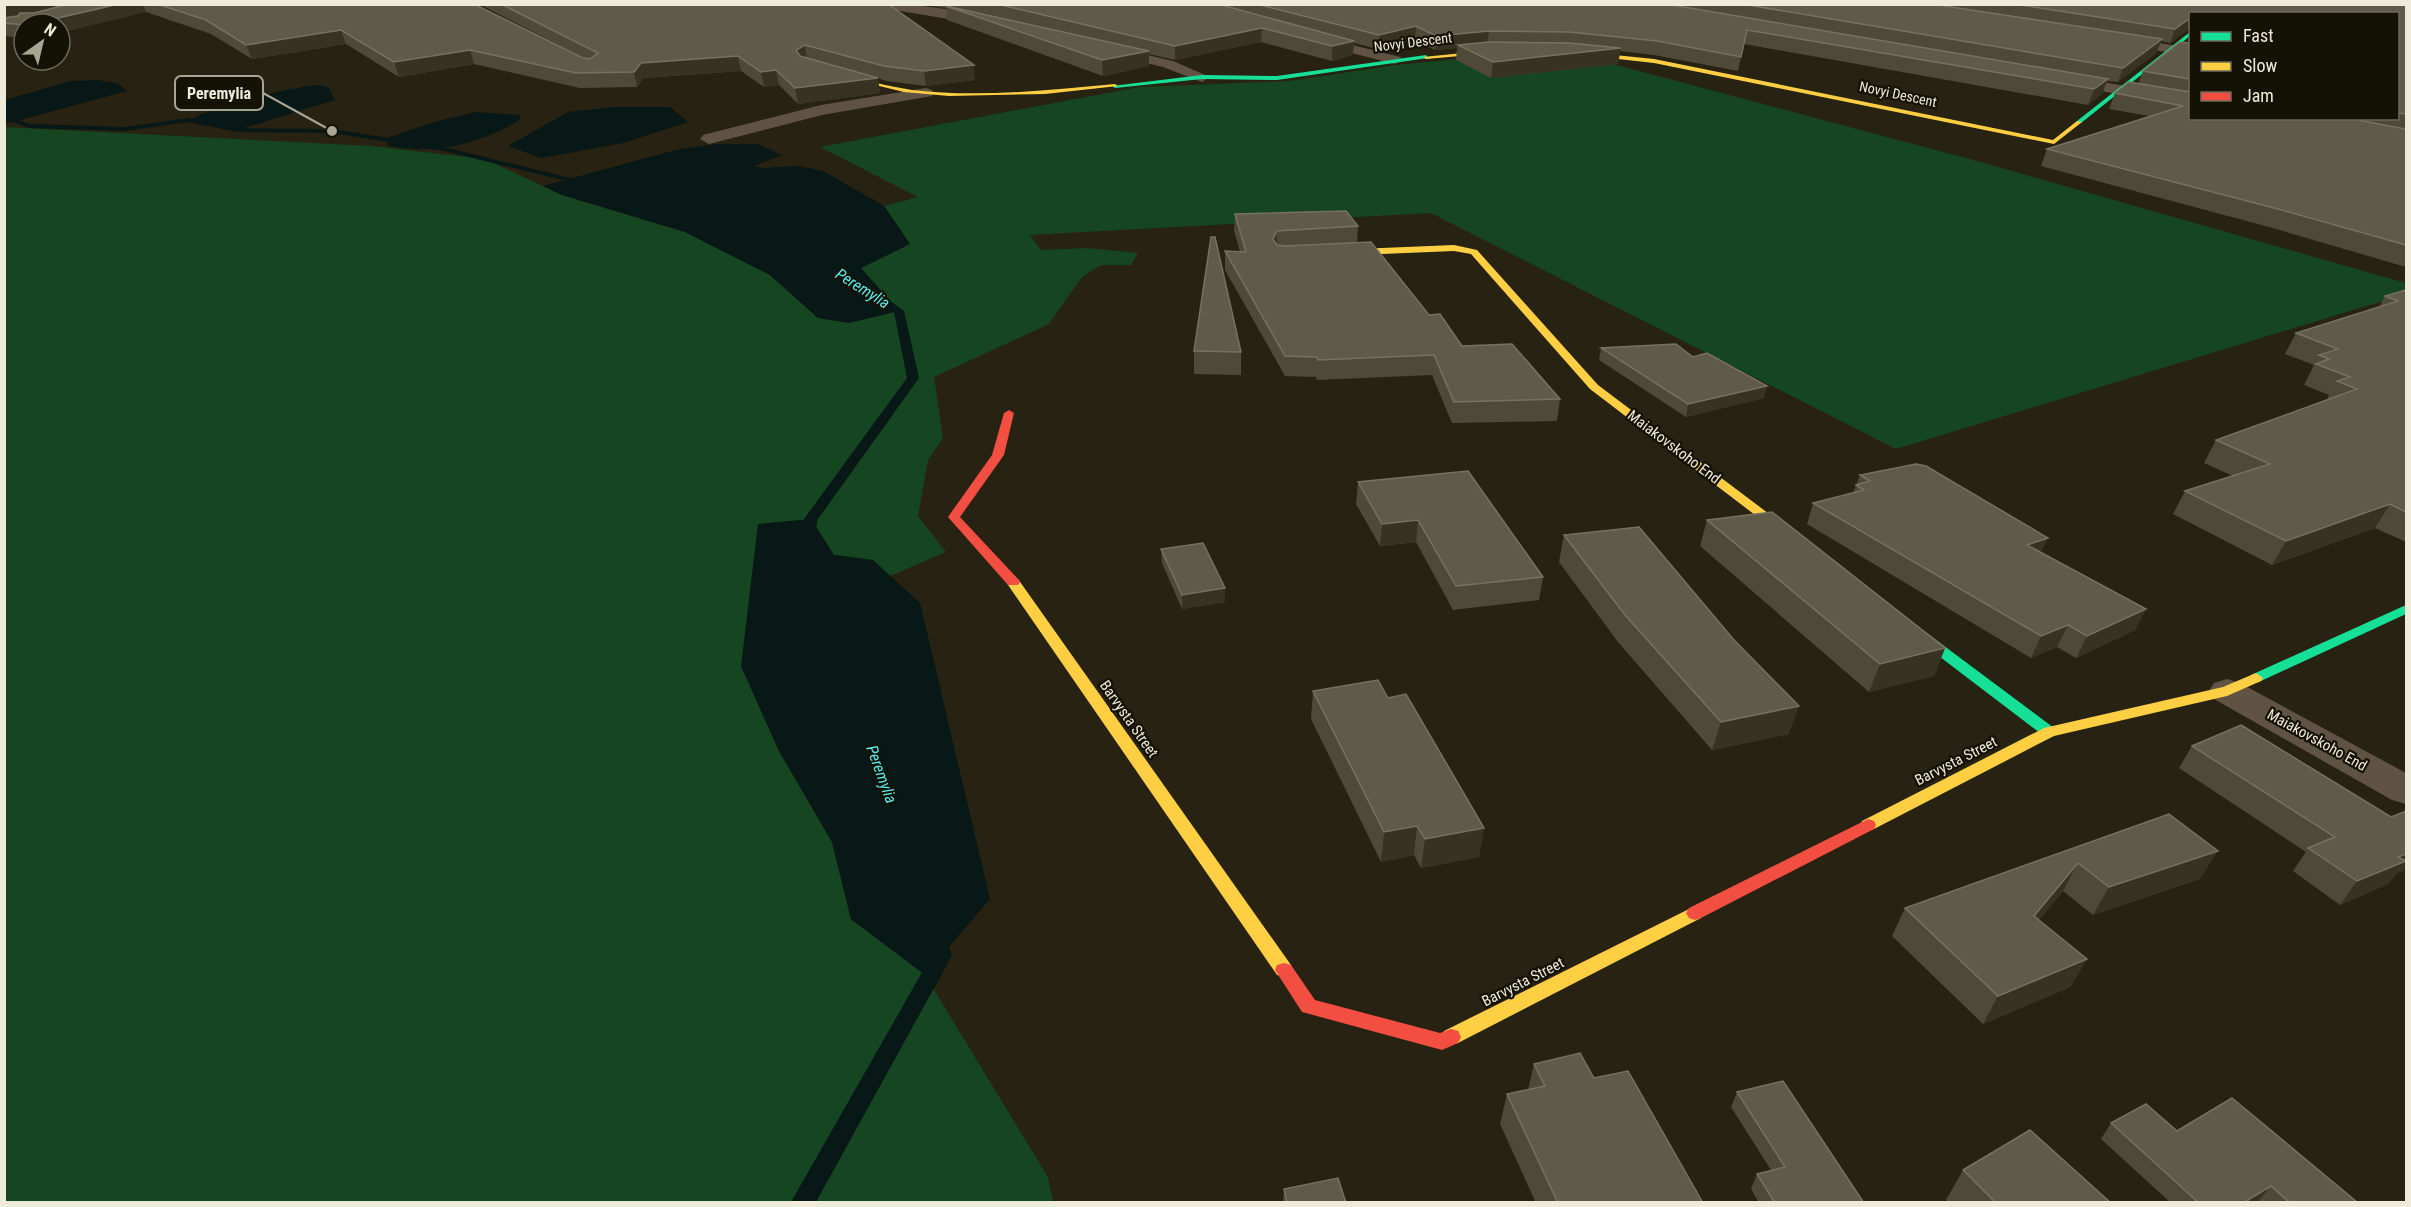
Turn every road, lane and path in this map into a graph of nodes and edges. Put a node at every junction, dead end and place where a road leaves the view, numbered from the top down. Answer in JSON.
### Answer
{"nodes":[{"id":1,"x":882,"y":4,"type":"edge"},
{"id":2,"x":1005,"y":26,"type":"edge"},
{"id":3,"x":1292,"y":34,"type":"edge"},
{"id":4,"x":2189,"y":35,"type":"edge"},
{"id":5,"x":2103,"y":38,"type":"edge"},
{"id":6,"x":1086,"y":45,"type":"edge"},
{"id":7,"x":2173,"y":49,"type":"junction"},
{"id":8,"x":1516,"y":51,"type":"edge"},
{"id":9,"x":1557,"y":52,"type":"edge"},
{"id":10,"x":2189,"y":52,"type":"edge"},
{"id":11,"x":1395,"y":60,"type":"junction"},
{"id":12,"x":826,"y":71,"type":"edge"},
{"id":13,"x":1202,"y":77,"type":"junction"},
{"id":14,"x":2049,"y":78,"type":"edge"},
{"id":15,"x":2120,"y":90,"type":"junction"},
{"id":16,"x":926,"y":93,"type":"junction"},
{"id":17,"x":2189,"y":102,"type":"edge"},
{"id":18,"x":709,"y":139,"type":"dead end"},
{"id":19,"x":1318,"y":254,"type":"edge"},
{"id":20,"x":1009,"y":413,"type":"dead end"},
{"id":21,"x":1811,"y":552,"type":"edge"},
{"id":22,"x":2406,"y":609,"type":"edge"},
{"id":23,"x":1897,"y":617,"type":"edge"},
{"id":24,"x":2227,"y":691,"type":"junction"},
{"id":25,"x":2049,"y":732,"type":"junction"},
{"id":26,"x":2406,"y":790,"type":"edge"}],
"edges":[{"from":1,"to":2,"type":"street"},
{"from":3,"to":11,"type":"street"},
{"from":4,"to":7,"type":"street"},
{"from":5,"to":7,"type":"street"},
{"from":6,"to":13,"type":"street"},
{"from":7,"to":10,"type":"street"},
{"from":7,"to":15,"type":"street"},
{"from":8,"to":11,"type":"street","name":"Novyi Descent"},
{"from":9,"to":15,"type":"street","name":"Novyi Descent"},
{"from":11,"to":13,"type":"street","name":"Novyi Descent"},
{"from":12,"to":16,"type":"street","name":"Novyi Descent"},
{"from":13,"to":16,"type":"street","name":"Novyi Descent"},
{"from":14,"to":15,"type":"street"},
{"from":15,"to":17,"type":"street"},
{"from":16,"to":18,"type":"street"},
{"from":19,"to":21,"type":"street","name":"Maiakovskoho End"},
{"from":20,"to":25,"type":"street","name":"Barvysta Street"},
{"from":22,"to":24,"type":"street","name":"Barvysta Street"},
{"from":23,"to":25,"type":"street"},
{"from":24,"to":25,"type":"street","name":"Barvysta Street"},
{"from":24,"to":26,"type":"street","name":"Maiakovskoho End"}]}
